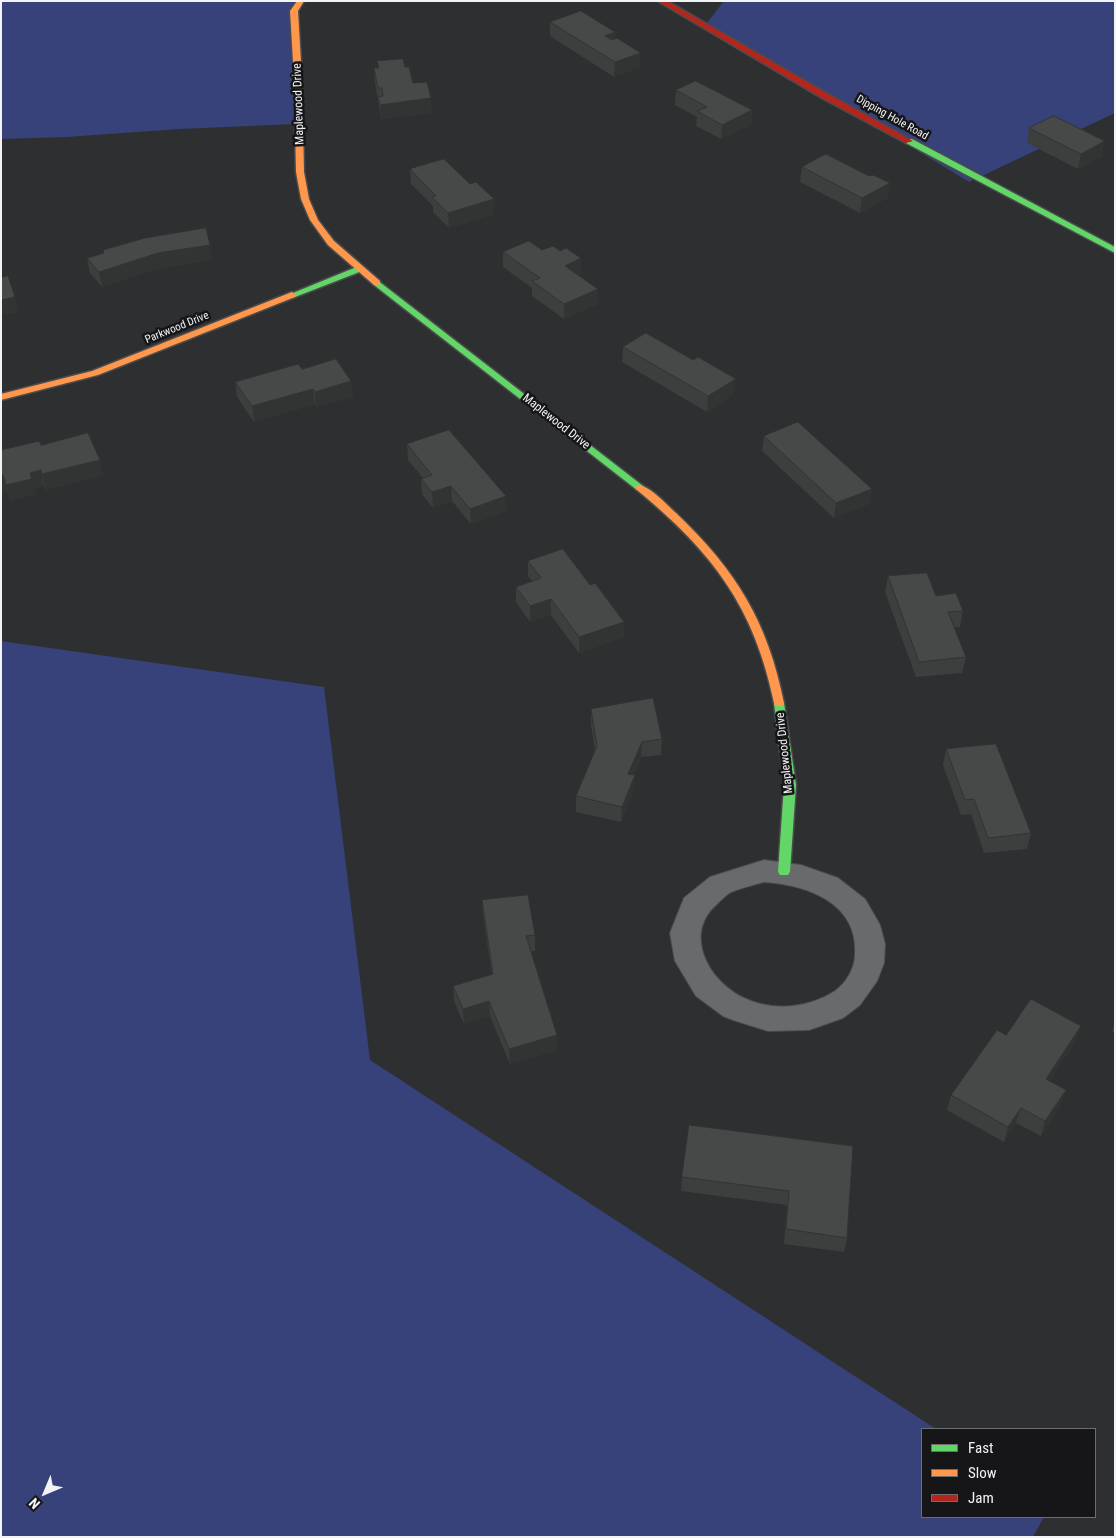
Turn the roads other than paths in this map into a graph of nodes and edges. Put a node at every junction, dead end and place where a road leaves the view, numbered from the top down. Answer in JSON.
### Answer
{"nodes":[{"id":1,"x":301,"y":1,"type":"edge"},
{"id":2,"x":661,"y":1,"type":"edge"},
{"id":3,"x":1115,"y":251,"type":"edge"},
{"id":4,"x":359,"y":269,"type":"junction"},
{"id":5,"x":1,"y":397,"type":"edge"},
{"id":6,"x":784,"y":872,"type":"junction"}],
"edges":[{"from":1,"to":4,"type":"street","name":"Maplewood Drive"},
{"from":2,"to":3,"type":"street","name":"Dipping Hole Road"},
{"from":4,"to":5,"type":"street","name":"Parkwood Drive"},
{"from":4,"to":6,"type":"street","name":"Maplewood Drive"},
{"from":6,"to":6,"type":"street"}]}
